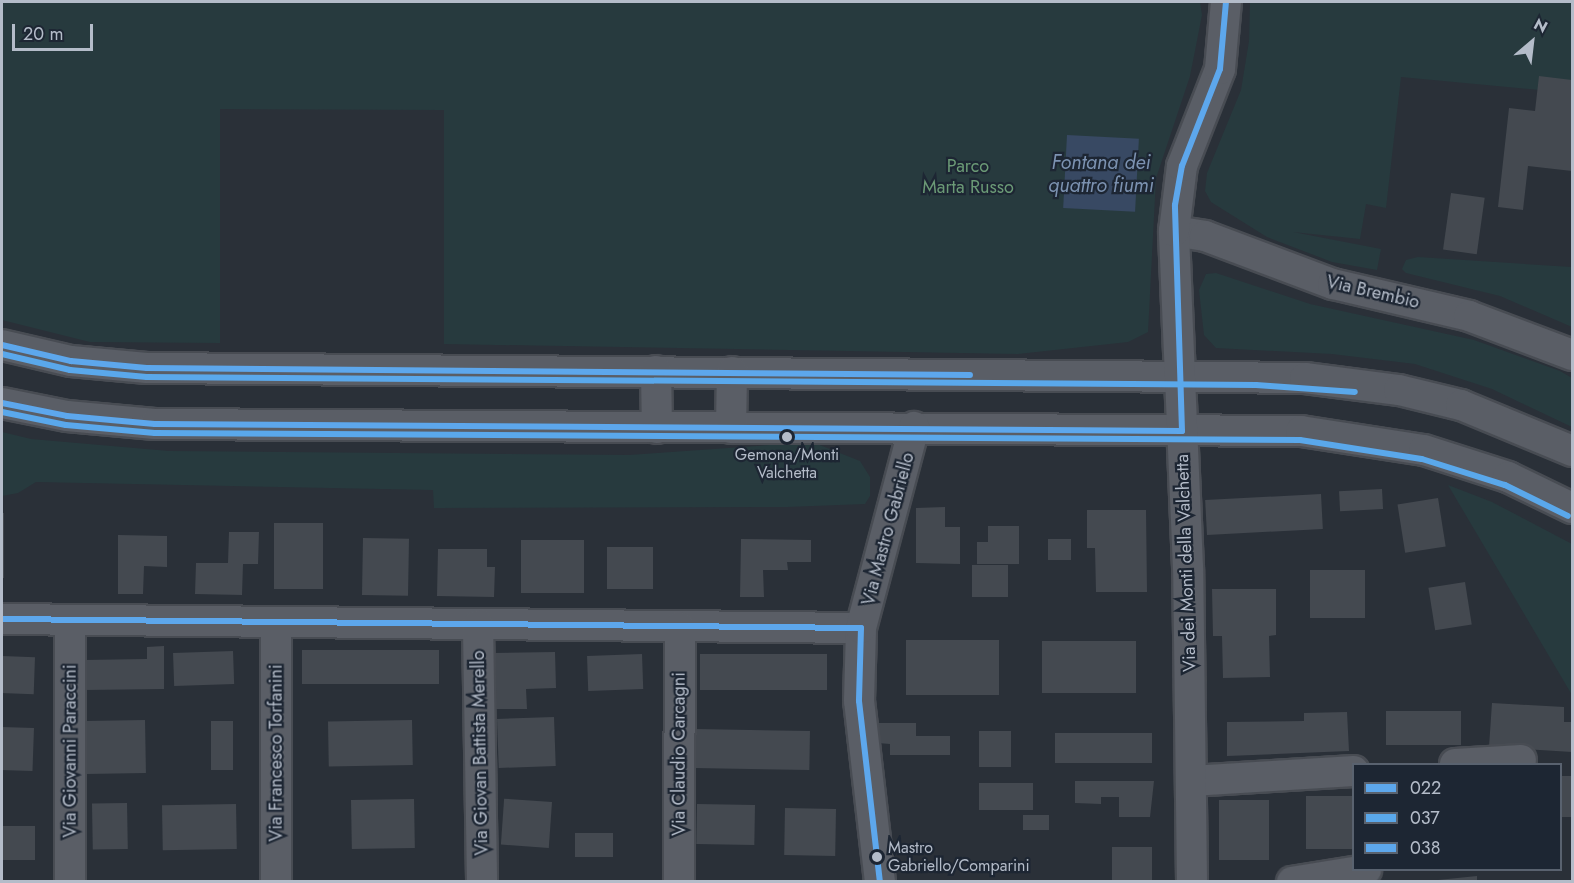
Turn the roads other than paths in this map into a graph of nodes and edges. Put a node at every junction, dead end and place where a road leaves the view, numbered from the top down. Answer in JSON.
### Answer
{"nodes":[{"id":1,"x":1226,"y":2,"type":"edge"},
{"id":2,"x":1174,"y":231,"type":"junction"},
{"id":3,"x":2,"y":345,"type":"edge"},
{"id":4,"x":1572,"y":356,"type":"edge"},
{"id":5,"x":656,"y":371,"type":"junction"},
{"id":6,"x":732,"y":372,"type":"junction"},
{"id":7,"x":1180,"y":376,"type":"junction"},
{"id":8,"x":2,"y":403,"type":"edge"},
{"id":9,"x":914,"y":427,"type":"junction"},
{"id":10,"x":657,"y":428,"type":"junction"},
{"id":11,"x":731,"y":428,"type":"junction"},
{"id":12,"x":1182,"y":431,"type":"junction"},
{"id":13,"x":1572,"y":451,"type":"edge"},
{"id":14,"x":1572,"y":508,"type":"edge"},
{"id":15,"x":2,"y":619,"type":"edge"},
{"id":16,"x":70,"y":621,"type":"junction"},
{"id":17,"x":276,"y":625,"type":"junction"},
{"id":18,"x":478,"y":625,"type":"junction"},
{"id":19,"x":680,"y":627,"type":"junction"},
{"id":20,"x":861,"y":628,"type":"junction"},
{"id":21,"x":1521,"y":760,"type":"dead end"},
{"id":22,"x":1481,"y":763,"type":"edge"},
{"id":23,"x":1352,"y":771,"type":"edge"},
{"id":24,"x":1191,"y":781,"type":"junction"},
{"id":25,"x":1360,"y":871,"type":"edge"},
{"id":26,"x":70,"y":882,"type":"edge"},
{"id":27,"x":276,"y":882,"type":"edge"},
{"id":28,"x":482,"y":882,"type":"edge"},
{"id":29,"x":678,"y":882,"type":"edge"},
{"id":30,"x":880,"y":882,"type":"edge"},
{"id":31,"x":1192,"y":882,"type":"edge"},
{"id":32,"x":1292,"y":882,"type":"edge"}],
"edges":[{"from":1,"to":2,"type":"street","name":"Via dei Monti della Valchetta"},
{"from":2,"to":4,"type":"street","name":"Via Brembio"},
{"from":2,"to":7,"type":"street","name":"Via dei Monti della Valchetta"},
{"from":3,"to":5,"type":"street"},
{"from":5,"to":6,"type":"street"},
{"from":5,"to":10,"type":"street"},
{"from":6,"to":7,"type":"street"},
{"from":6,"to":11,"type":"street"},
{"from":7,"to":12,"type":"street","name":"Via dei Monti della Valchetta"},
{"from":7,"to":13,"type":"street"},
{"from":8,"to":10,"type":"street"},
{"from":9,"to":11,"type":"street"},
{"from":9,"to":12,"type":"street"},
{"from":9,"to":20,"type":"street","name":"Via Mastro Gabriello"},
{"from":10,"to":11,"type":"street"},
{"from":12,"to":14,"type":"street"},
{"from":12,"to":24,"type":"street","name":"Via dei Monti della Valchetta"},
{"from":15,"to":16,"type":"street"},
{"from":16,"to":17,"type":"street"},
{"from":16,"to":26,"type":"street","name":"Via Giovanni Paraccini"},
{"from":17,"to":18,"type":"street"},
{"from":17,"to":27,"type":"street","name":"Via Francesco Torfanini"},
{"from":18,"to":19,"type":"street"},
{"from":18,"to":28,"type":"street","name":"Via Giovan Battista Merello"},
{"from":19,"to":20,"type":"street"},
{"from":19,"to":29,"type":"street","name":"Via Claudio Carcagni"},
{"from":20,"to":30,"type":"street","name":"Via Mastro Gabriello"},
{"from":21,"to":22,"type":"street"},
{"from":23,"to":24,"type":"street"},
{"from":24,"to":31,"type":"street","name":"Via dei Monti della Valchetta"},
{"from":25,"to":32,"type":"street"}]}
